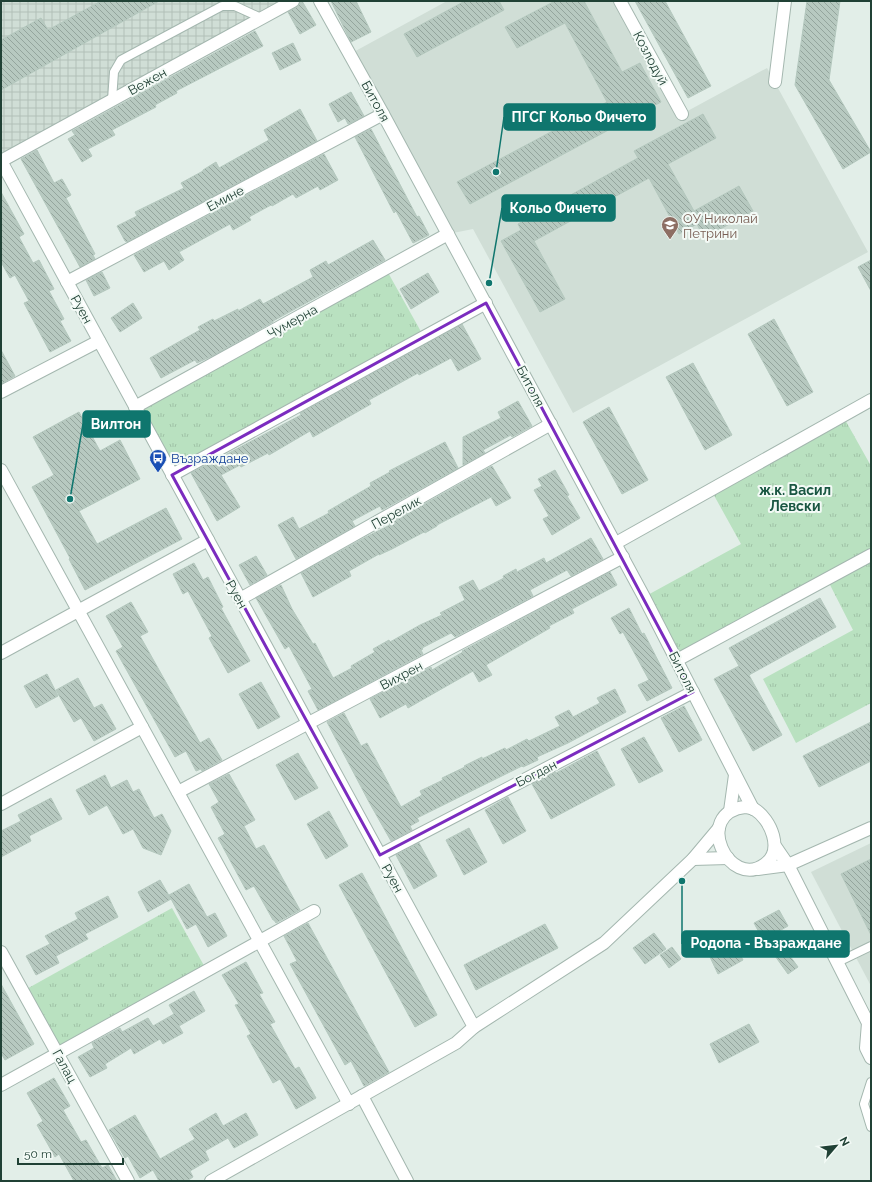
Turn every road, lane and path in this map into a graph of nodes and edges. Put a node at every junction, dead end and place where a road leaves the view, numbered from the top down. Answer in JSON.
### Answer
{"nodes":[{"id":1,"x":293,"y":1,"type":"edge"},
{"id":2,"x":320,"y":1,"type":"edge"},
{"id":3,"x":620,"y":1,"type":"edge"},
{"id":4,"x":785,"y":1,"type":"edge"},
{"id":5,"x":261,"y":18,"type":"junction"},
{"id":6,"x":775,"y":82,"type":"dead end"},
{"id":7,"x":112,"y":100,"type":"junction"},
{"id":8,"x":384,"y":114,"type":"junction"},
{"id":9,"x":682,"y":114,"type":"dead end"},
{"id":10,"x":1,"y":161,"type":"edge"},
{"id":11,"x":448,"y":234,"type":"junction"},
{"id":12,"x":67,"y":282,"type":"junction"},
{"id":13,"x":486,"y":303,"type":"junction"},
{"id":14,"x":99,"y":341,"type":"junction"},
{"id":15,"x":1,"y":392,"type":"edge"},
{"id":16,"x":871,"y":400,"type":"edge"},
{"id":17,"x":135,"y":407,"type":"junction"},
{"id":18,"x":551,"y":424,"type":"junction"},
{"id":19,"x":1,"y":470,"type":"edge"},
{"id":20,"x":172,"y":475,"type":"junction"},
{"id":21,"x":208,"y":540,"type":"junction"},
{"id":22,"x":616,"y":543,"type":"junction"},
{"id":23,"x":871,"y":555,"type":"edge"},
{"id":24,"x":623,"y":557,"type":"junction"},
{"id":25,"x":240,"y":599,"type":"junction"},
{"id":26,"x":78,"y":611,"type":"junction"},
{"id":27,"x":1,"y":653,"type":"edge"},
{"id":28,"x":677,"y":660,"type":"junction"},
{"id":29,"x":693,"y":692,"type":"junction"},
{"id":30,"x":308,"y":723,"type":"junction"},
{"id":31,"x":142,"y":727,"type":"junction"},
{"id":32,"x":735,"y":775,"type":"junction"},
{"id":33,"x":178,"y":792,"type":"junction"},
{"id":34,"x":1,"y":804,"type":"edge"},
{"id":35,"x":753,"y":809,"type":"junction"},
{"id":36,"x":730,"y":811,"type":"junction"},
{"id":37,"x":719,"y":828,"type":"junction"},
{"id":38,"x":871,"y":828,"type":"edge"},
{"id":39,"x":775,"y":846,"type":"junction"},
{"id":40,"x":380,"y":855,"type":"junction"},
{"id":41,"x":728,"y":858,"type":"junction"},
{"id":42,"x":693,"y":859,"type":"junction"},
{"id":43,"x":788,"y":865,"type":"junction"},
{"id":44,"x":752,"y":870,"type":"junction"},
{"id":45,"x":314,"y":911,"type":"dead end"},
{"id":46,"x":260,"y":941,"type":"junction"},
{"id":47,"x":871,"y":946,"type":"edge"},
{"id":48,"x":1,"y":952,"type":"edge"},
{"id":49,"x":838,"y":962,"type":"junction"},
{"id":50,"x":474,"y":1027,"type":"junction"},
{"id":51,"x":57,"y":1053,"type":"junction"},
{"id":52,"x":871,"y":1058,"type":"edge"},
{"id":53,"x":871,"y":1082,"type":"edge"},
{"id":54,"x":1,"y":1084,"type":"edge"},
{"id":55,"x":362,"y":1096,"type":"junction"},
{"id":56,"x":349,"y":1104,"type":"junction"},
{"id":57,"x":871,"y":1127,"type":"edge"},
{"id":58,"x":128,"y":1181,"type":"edge"},
{"id":59,"x":211,"y":1181,"type":"edge"},
{"id":60,"x":407,"y":1181,"type":"edge"}],
"edges":[{"from":1,"to":5,"type":"street","name":"Вежен"},
{"from":2,"to":8,"type":"street","name":"Битоля"},
{"from":3,"to":9,"type":"street","name":"Козлодуй"},
{"from":4,"to":6,"type":"street"},
{"from":5,"to":7,"type":"street","name":"Вежен"},
{"from":5,"to":7,"type":"lane"},
{"from":7,"to":10,"type":"street","name":"Вежен"},
{"from":8,"to":11,"type":"street","name":"Битоля"},
{"from":8,"to":12,"type":"street","name":"Емине"},
{"from":10,"to":12,"type":"street","name":"Руен"},
{"from":11,"to":13,"type":"street","name":"Битоля"},
{"from":11,"to":17,"type":"street","name":"Чумерна"},
{"from":12,"to":14,"type":"street","name":"Руен"},
{"from":13,"to":18,"type":"street","name":"Битоля"},
{"from":13,"to":20,"type":"street"},
{"from":14,"to":15,"type":"street"},
{"from":14,"to":17,"type":"street","name":"Руен"},
{"from":16,"to":22,"type":"street"},
{"from":17,"to":20,"type":"street","name":"Руен"},
{"from":18,"to":22,"type":"street","name":"Битоля"},
{"from":18,"to":25,"type":"street","name":"Перелик"},
{"from":19,"to":26,"type":"street"},
{"from":20,"to":21,"type":"street","name":"Руен"},
{"from":21,"to":25,"type":"street","name":"Руен"},
{"from":21,"to":26,"type":"street"},
{"from":22,"to":24,"type":"street","name":"Битоля"},
{"from":23,"to":28,"type":"street"},
{"from":24,"to":28,"type":"street","name":"Битоля"},
{"from":24,"to":30,"type":"street","name":"Вихрен"},
{"from":25,"to":30,"type":"street","name":"Руен"},
{"from":26,"to":27,"type":"street"},
{"from":26,"to":31,"type":"street"},
{"from":28,"to":29,"type":"street","name":"Битоля"},
{"from":29,"to":32,"type":"street","name":"Битоля"},
{"from":29,"to":40,"type":"street","name":"Богдан"},
{"from":30,"to":33,"type":"street","name":"Вихрен"},
{"from":30,"to":40,"type":"street","name":"Руен"},
{"from":31,"to":33,"type":"street"},
{"from":31,"to":34,"type":"street"},
{"from":32,"to":35,"type":"street","name":"Битоля"},
{"from":32,"to":36,"type":"street"},
{"from":33,"to":46,"type":"street"},
{"from":35,"to":36,"type":"street"},
{"from":35,"to":39,"type":"street"},
{"from":36,"to":37,"type":"street"},
{"from":37,"to":41,"type":"street"},
{"from":37,"to":42,"type":"street"},
{"from":38,"to":43,"type":"street"},
{"from":39,"to":43,"type":"street"},
{"from":39,"to":44,"type":"street"},
{"from":40,"to":50,"type":"street","name":"Руен"},
{"from":41,"to":42,"type":"street"},
{"from":41,"to":44,"type":"street"},
{"from":42,"to":50,"type":"street"},
{"from":43,"to":44,"type":"street"},
{"from":43,"to":49,"type":"street"},
{"from":45,"to":46,"type":"street"},
{"from":46,"to":51,"type":"street"},
{"from":46,"to":56,"type":"street"},
{"from":47,"to":49,"type":"lane"},
{"from":48,"to":51,"type":"street","name":"Галац"},
{"from":49,"to":52,"type":"street"},
{"from":50,"to":55,"type":"street"},
{"from":51,"to":54,"type":"street"},
{"from":51,"to":58,"type":"street","name":"Галац"},
{"from":53,"to":57,"type":"lane"},
{"from":55,"to":56,"type":"street"},
{"from":55,"to":60,"type":"street"},
{"from":56,"to":59,"type":"street"}]}
